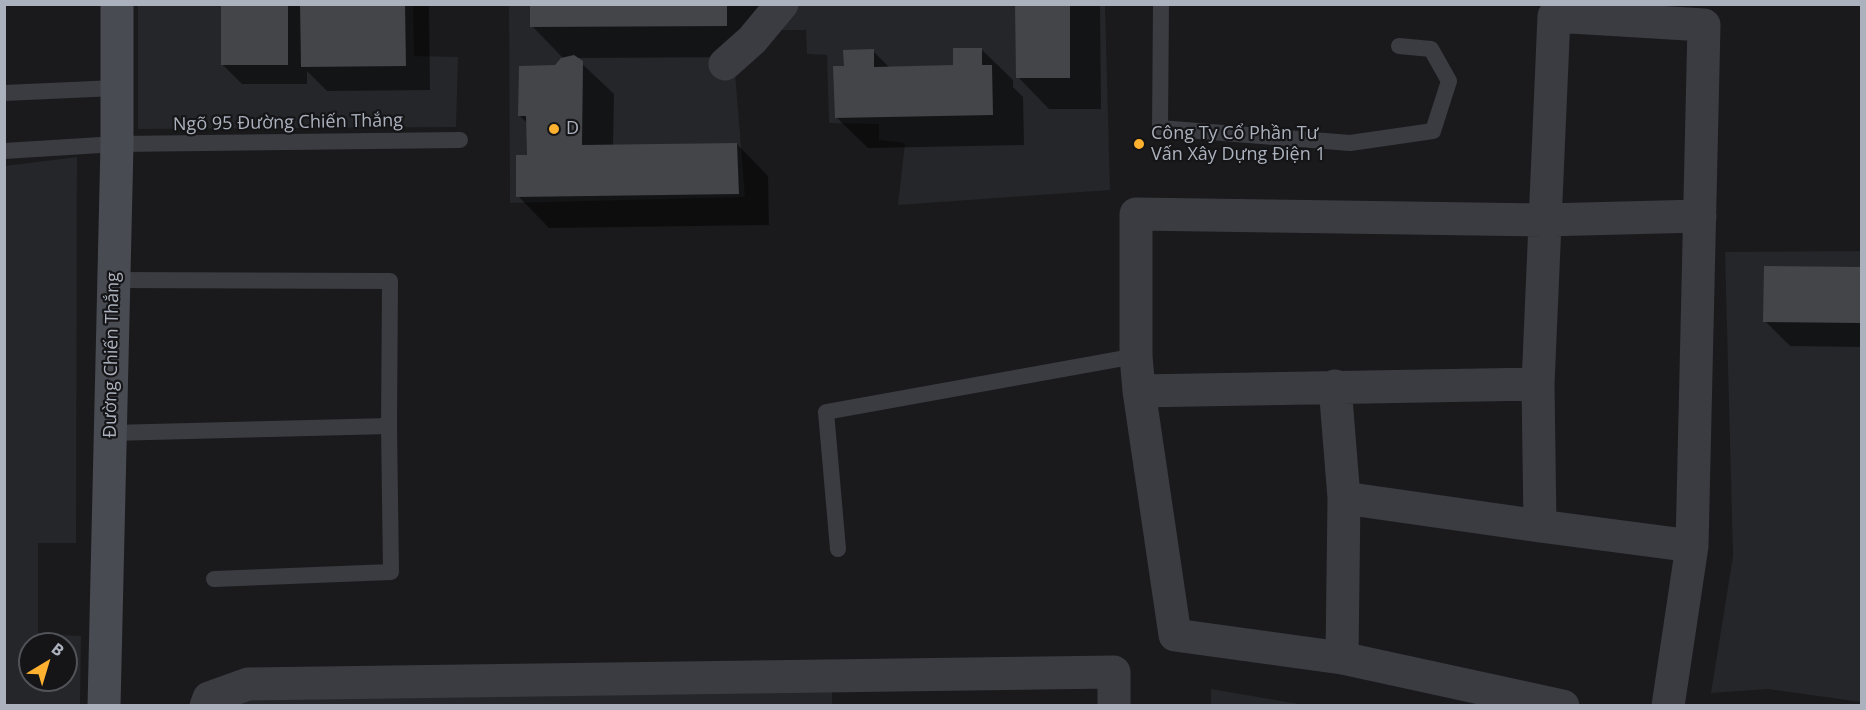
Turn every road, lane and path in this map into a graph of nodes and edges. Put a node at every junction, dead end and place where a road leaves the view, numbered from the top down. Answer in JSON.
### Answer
{"nodes":[{"id":1,"x":117,"y":4,"type":"edge"},
{"id":2,"x":782,"y":4,"type":"edge"},
{"id":3,"x":1161,"y":4,"type":"edge"},
{"id":4,"x":1704,"y":15,"type":"edge"},
{"id":5,"x":1399,"y":46,"type":"dead end"},
{"id":6,"x":725,"y":63,"type":"dead end"},
{"id":7,"x":116,"y":88,"type":"junction"},
{"id":8,"x":4,"y":93,"type":"edge"},
{"id":9,"x":460,"y":140,"type":"dead end"},
{"id":10,"x":117,"y":144,"type":"junction"},
{"id":11,"x":4,"y":151,"type":"edge"},
{"id":12,"x":1700,"y":216,"type":"junction"},
{"id":13,"x":1544,"y":220,"type":"junction"},
{"id":14,"x":113,"y":280,"type":"junction"},
{"id":15,"x":1136,"y":356,"type":"junction"},
{"id":16,"x":1539,"y":384,"type":"junction"},
{"id":17,"x":1335,"y":386,"type":"junction"},
{"id":18,"x":1139,"y":391,"type":"junction"},
{"id":19,"x":389,"y":426,"type":"junction"},
{"id":20,"x":110,"y":433,"type":"junction"},
{"id":21,"x":1344,"y":498,"type":"junction"},
{"id":22,"x":1540,"y":526,"type":"junction"},
{"id":23,"x":1692,"y":546,"type":"junction"},
{"id":24,"x":838,"y":549,"type":"dead end"},
{"id":25,"x":214,"y":579,"type":"dead end"},
{"id":26,"x":1342,"y":658,"type":"junction"},
{"id":27,"x":104,"y":705,"type":"edge"},
{"id":28,"x":206,"y":705,"type":"edge"},
{"id":29,"x":1114,"y":705,"type":"edge"},
{"id":30,"x":1563,"y":705,"type":"edge"},
{"id":31,"x":1668,"y":705,"type":"edge"}],
"edges":[{"from":1,"to":7,"type":"street","name":"Đường Chiến Thắng"},
{"from":2,"to":6,"type":"street"},
{"from":3,"to":5,"type":"lane"},
{"from":4,"to":12,"type":"street"},
{"from":4,"to":13,"type":"street"},
{"from":7,"to":8,"type":"lane"},
{"from":7,"to":10,"type":"street","name":"Đường Chiến Thắng"},
{"from":9,"to":10,"type":"lane","name":"Ngõ 95 Đường Chiến Thắng"},
{"from":10,"to":11,"type":"lane","name":"Ngõ 95 Đường Chiến Thắng"},
{"from":10,"to":14,"type":"street","name":"Đường Chiến Thắng"},
{"from":12,"to":13,"type":"street"},
{"from":12,"to":23,"type":"street"},
{"from":13,"to":15,"type":"street"},
{"from":13,"to":16,"type":"street"},
{"from":14,"to":19,"type":"lane"},
{"from":14,"to":20,"type":"street","name":"Đường Chiến Thắng"},
{"from":15,"to":18,"type":"street"},
{"from":15,"to":24,"type":"lane"},
{"from":16,"to":17,"type":"street"},
{"from":16,"to":22,"type":"street"},
{"from":17,"to":18,"type":"street"},
{"from":17,"to":21,"type":"street"},
{"from":18,"to":26,"type":"street"},
{"from":19,"to":20,"type":"lane"},
{"from":19,"to":25,"type":"lane"},
{"from":20,"to":27,"type":"street","name":"Đường Chiến Thắng"},
{"from":21,"to":22,"type":"street"},
{"from":21,"to":26,"type":"street"},
{"from":22,"to":23,"type":"street"},
{"from":23,"to":31,"type":"street"},
{"from":26,"to":30,"type":"street"},
{"from":28,"to":29,"type":"street"}]}
